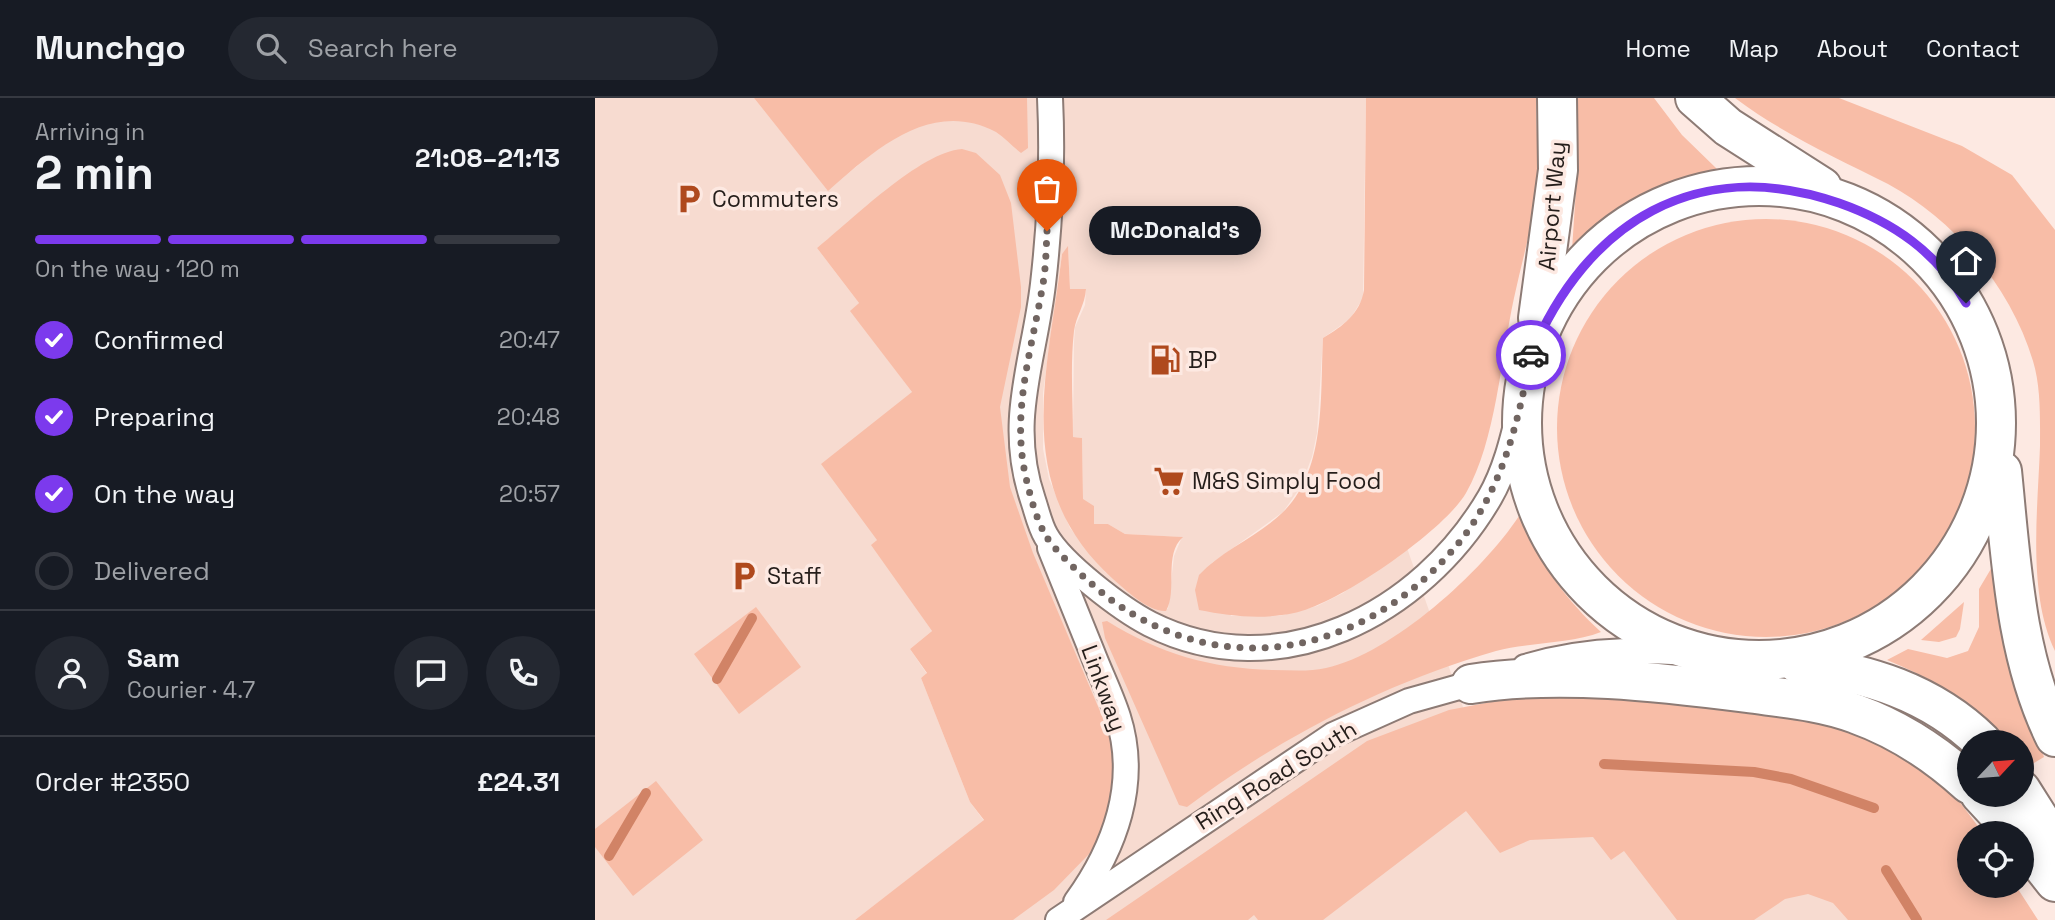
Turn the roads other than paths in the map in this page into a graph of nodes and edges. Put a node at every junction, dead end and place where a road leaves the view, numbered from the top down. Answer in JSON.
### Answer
{"nodes":[{"id":1,"x":1050,"y":98,"type":"edge"},
{"id":2,"x":1557,"y":98,"type":"edge"},
{"id":3,"x":1695,"y":98,"type":"edge"},
{"id":4,"x":1863,"y":212,"type":"junction"},
{"id":5,"x":1531,"y":355,"type":"junction"},
{"id":6,"x":1524,"y":393,"type":"junction"},
{"id":7,"x":1997,"y":427,"type":"junction"},
{"id":8,"x":1046,"y":537,"type":"junction"},
{"id":9,"x":1722,"y":655,"type":"junction"},
{"id":10,"x":1766,"y":660,"type":"junction"},
{"id":11,"x":1471,"y":684,"type":"junction"},
{"id":12,"x":1966,"y":730,"type":"edge"},
{"id":13,"x":2055,"y":737,"type":"edge"},
{"id":14,"x":1957,"y":775,"type":"edge"},
{"id":15,"x":1992,"y":807,"type":"edge"},
{"id":16,"x":2032,"y":807,"type":"edge"},
{"id":17,"x":2005,"y":821,"type":"edge"},
{"id":18,"x":2055,"y":844,"type":"edge"},
{"id":19,"x":2034,"y":855,"type":"edge"},
{"id":20,"x":2055,"y":882,"type":"edge"},
{"id":21,"x":1062,"y":917,"type":"edge"}],
"edges":[{"from":1,"to":8,"type":"street","name":"Linkway"},
{"from":2,"to":5,"type":"highway","name":"Airport Way"},
{"from":3,"to":4,"type":"highway"},
{"from":4,"to":5,"type":"highway"},
{"from":4,"to":7,"type":"highway"},
{"from":5,"to":6,"type":"highway"},
{"from":6,"to":8,"type":"street"},
{"from":6,"to":9,"type":"highway"},
{"from":7,"to":10,"type":"highway"},
{"from":7,"to":13,"type":"highway"},
{"from":8,"to":21,"type":"street","name":"Linkway"},
{"from":9,"to":10,"type":"highway"},
{"from":9,"to":11,"type":"street","name":"Ring Road South"},
{"from":10,"to":12,"type":"highway"},
{"from":11,"to":14,"type":"highway"},
{"from":11,"to":21,"type":"street","name":"Ring Road South"},
{"from":15,"to":17,"type":"highway"},
{"from":16,"to":18,"type":"highway"},
{"from":19,"to":20,"type":"highway"}]}
